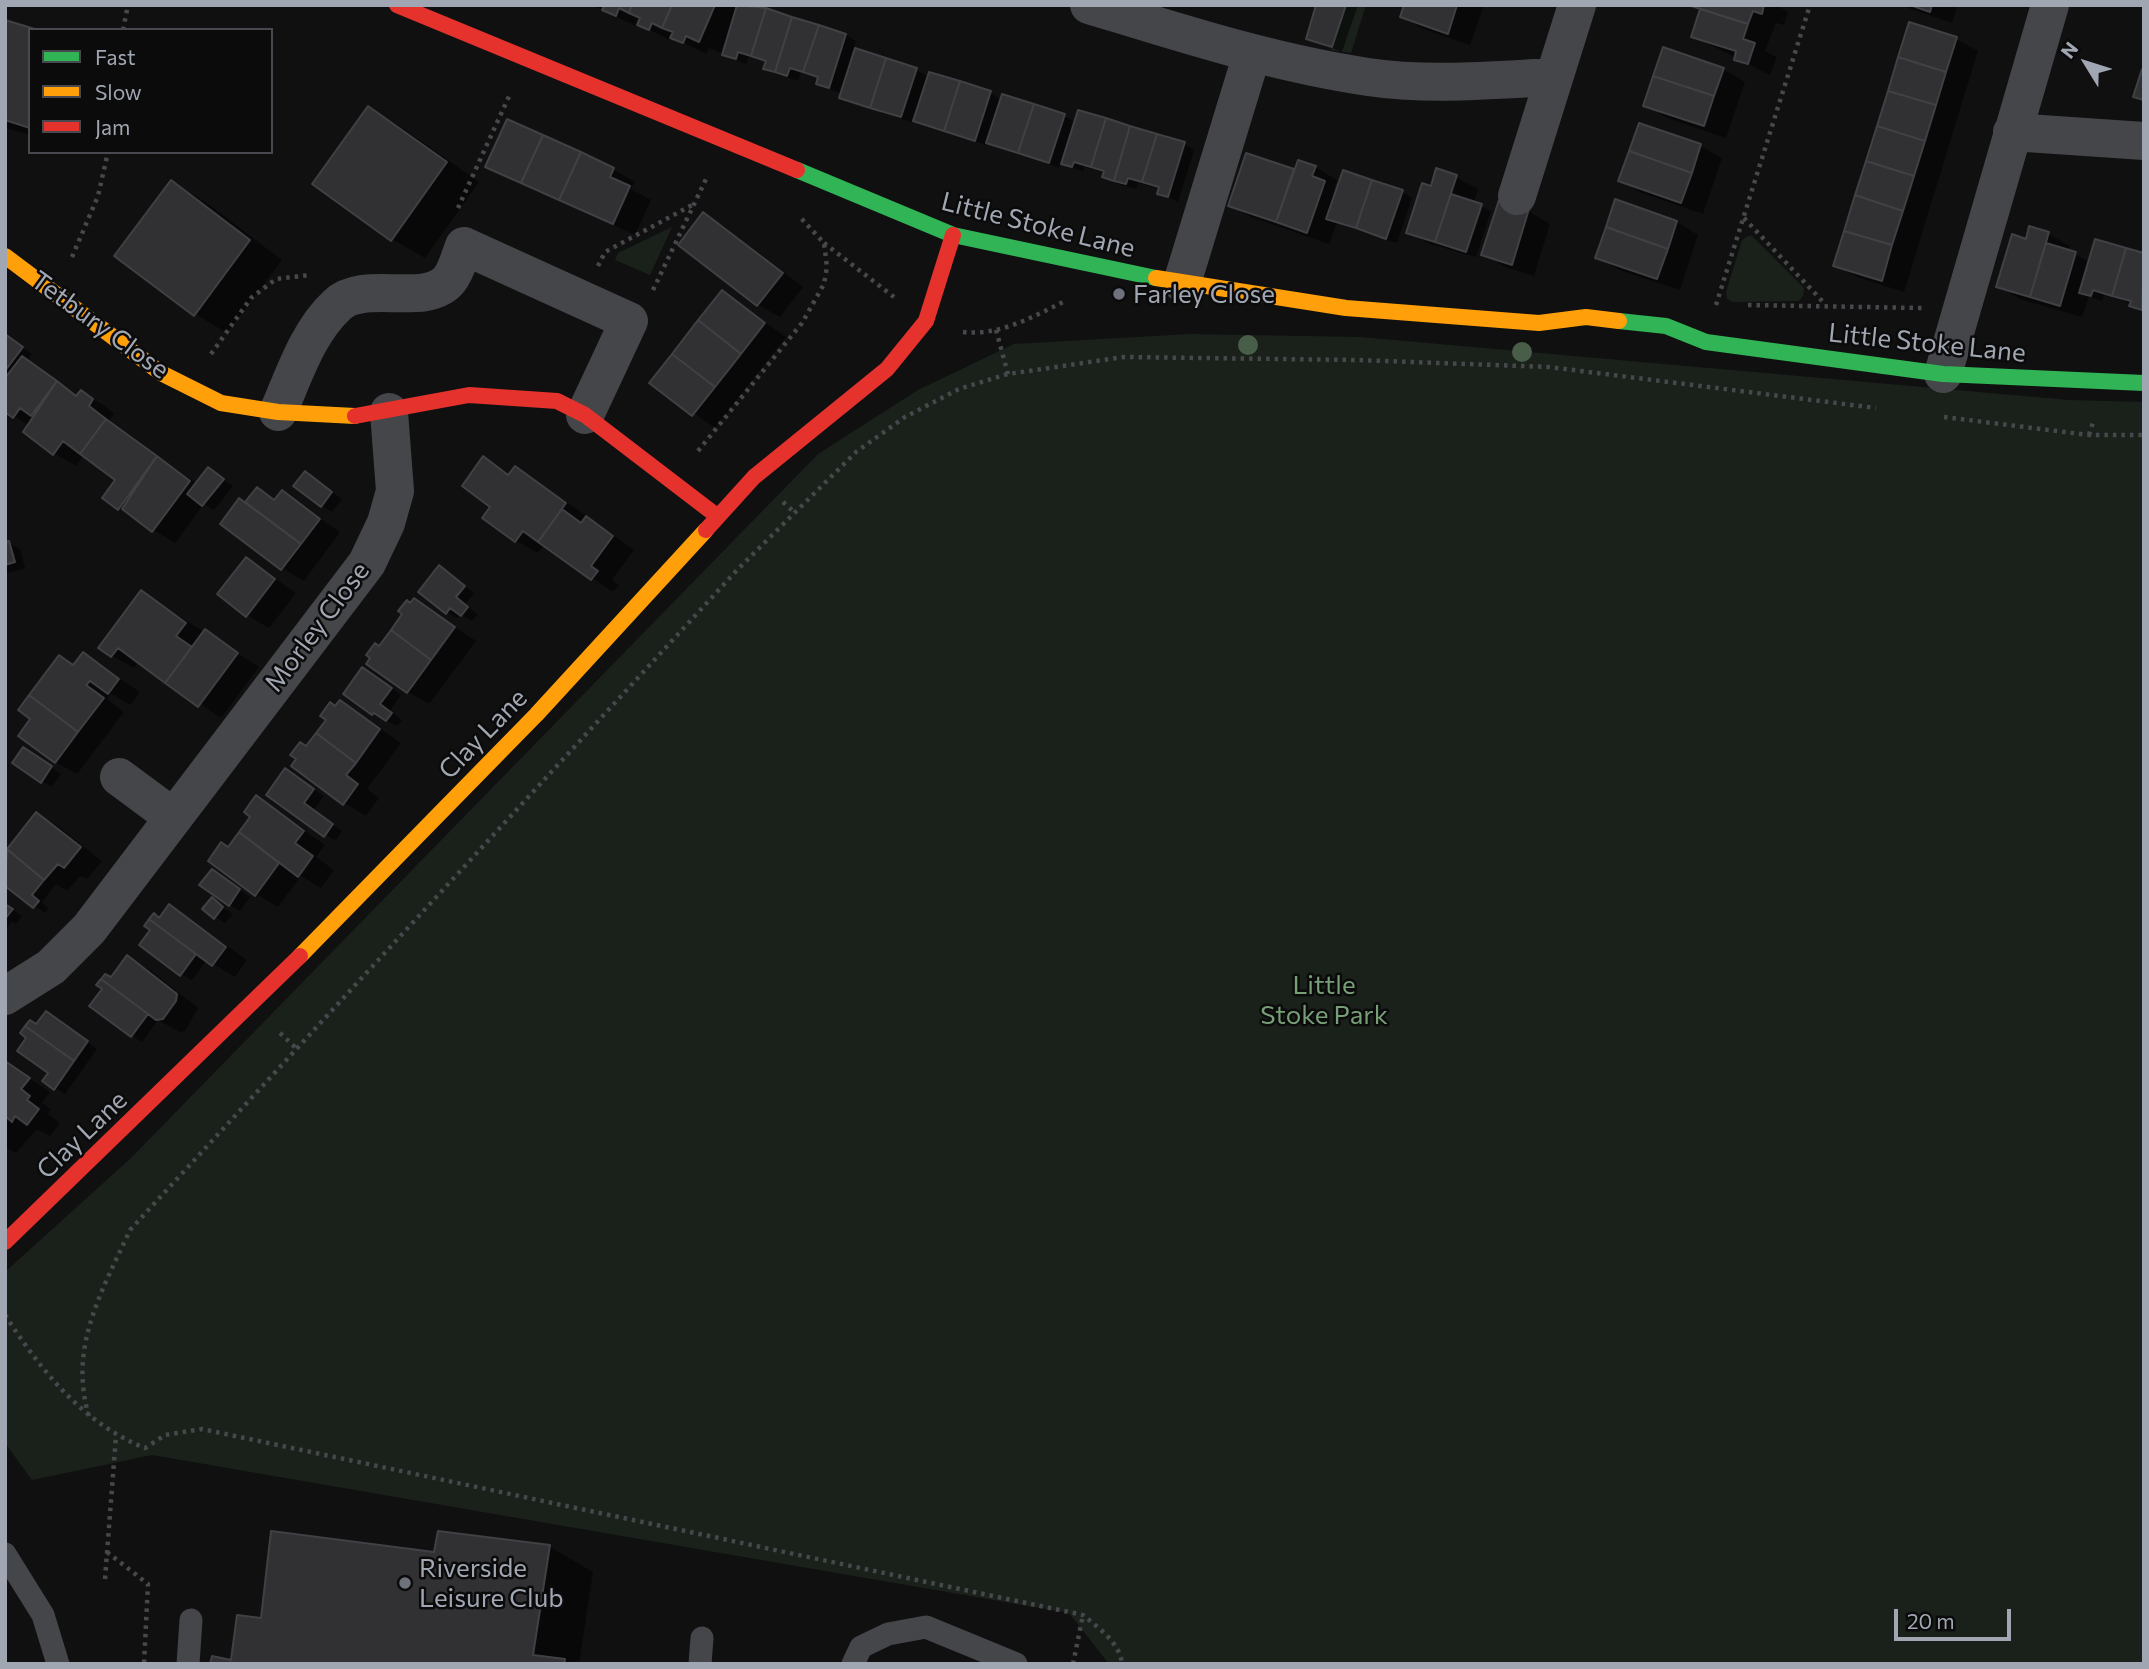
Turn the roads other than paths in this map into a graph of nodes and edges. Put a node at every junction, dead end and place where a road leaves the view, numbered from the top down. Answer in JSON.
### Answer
{"nodes":[{"id":1,"x":397,"y":5,"type":"edge"},
{"id":2,"x":1089,"y":5,"type":"edge"},
{"id":3,"x":1577,"y":5,"type":"edge"},
{"id":4,"x":2050,"y":5,"type":"edge"},
{"id":5,"x":1252,"y":54,"type":"junction"},
{"id":6,"x":1554,"y":77,"type":"junction"},
{"id":7,"x":2012,"y":132,"type":"junction"},
{"id":8,"x":2144,"y":141,"type":"edge"},
{"id":9,"x":1517,"y":196,"type":"dead end"},
{"id":10,"x":953,"y":235,"type":"junction"},
{"id":11,"x":5,"y":256,"type":"edge"},
{"id":12,"x":1182,"y":284,"type":"junction"},
{"id":13,"x":1539,"y":323,"type":"junction"},
{"id":14,"x":1574,"y":336,"type":"dead end"},
{"id":15,"x":1706,"y":342,"type":"junction"},
{"id":16,"x":1681,"y":347,"type":"dead end"},
{"id":17,"x":1942,"y":374,"type":"junction"},
{"id":18,"x":2144,"y":383,"type":"edge"},
{"id":19,"x":278,"y":412,"type":"junction"},
{"id":20,"x":388,"y":412,"type":"junction"},
{"id":21,"x":585,"y":415,"type":"junction"},
{"id":22,"x":717,"y":516,"type":"junction"},
{"id":23,"x":119,"y":777,"type":"dead end"},
{"id":24,"x":173,"y":817,"type":"junction"},
{"id":25,"x":5,"y":996,"type":"edge"},
{"id":26,"x":5,"y":1242,"type":"edge"},
{"id":27,"x":5,"y":1554,"type":"edge"},
{"id":28,"x":191,"y":1620,"type":"dead end"},
{"id":29,"x":702,"y":1638,"type":"dead end"},
{"id":30,"x":58,"y":1664,"type":"edge"},
{"id":31,"x":188,"y":1664,"type":"edge"},
{"id":32,"x":700,"y":1664,"type":"edge"},
{"id":33,"x":853,"y":1664,"type":"edge"},
{"id":34,"x":1016,"y":1664,"type":"edge"}],
"edges":[{"from":1,"to":10,"type":"street","name":"Little Stoke Lane"},
{"from":2,"to":5,"type":"street"},
{"from":3,"to":6,"type":"street"},
{"from":4,"to":7,"type":"street"},
{"from":5,"to":6,"type":"street"},
{"from":5,"to":12,"type":"street"},
{"from":6,"to":9,"type":"street"},
{"from":7,"to":8,"type":"street"},
{"from":7,"to":17,"type":"street"},
{"from":10,"to":12,"type":"street","name":"Little Stoke Lane"},
{"from":10,"to":22,"type":"street","name":"Clay Lane"},
{"from":11,"to":19,"type":"street","name":"Tetbury Close"},
{"from":12,"to":13,"type":"street","name":"Little Stoke Lane"},
{"from":13,"to":14,"type":"street","name":"Little Stoke Lane"},
{"from":13,"to":15,"type":"street","name":"Little Stoke Lane"},
{"from":15,"to":16,"type":"street","name":"Little Stoke Lane"},
{"from":15,"to":17,"type":"street","name":"Little Stoke Lane"},
{"from":17,"to":18,"type":"street","name":"Little Stoke Lane"},
{"from":19,"to":20,"type":"street","name":"Tetbury Close"},
{"from":19,"to":21,"type":"street"},
{"from":20,"to":21,"type":"street","name":"Tetbury Close"},
{"from":20,"to":24,"type":"street","name":"Morley Close"},
{"from":21,"to":22,"type":"street","name":"Tetbury Close"},
{"from":22,"to":26,"type":"street","name":"Clay Lane"},
{"from":23,"to":24,"type":"street"},
{"from":24,"to":25,"type":"street","name":"Morley Close"},
{"from":27,"to":30,"type":"lane"},
{"from":28,"to":31,"type":"lane"},
{"from":29,"to":32,"type":"lane"},
{"from":33,"to":34,"type":"lane"}]}
